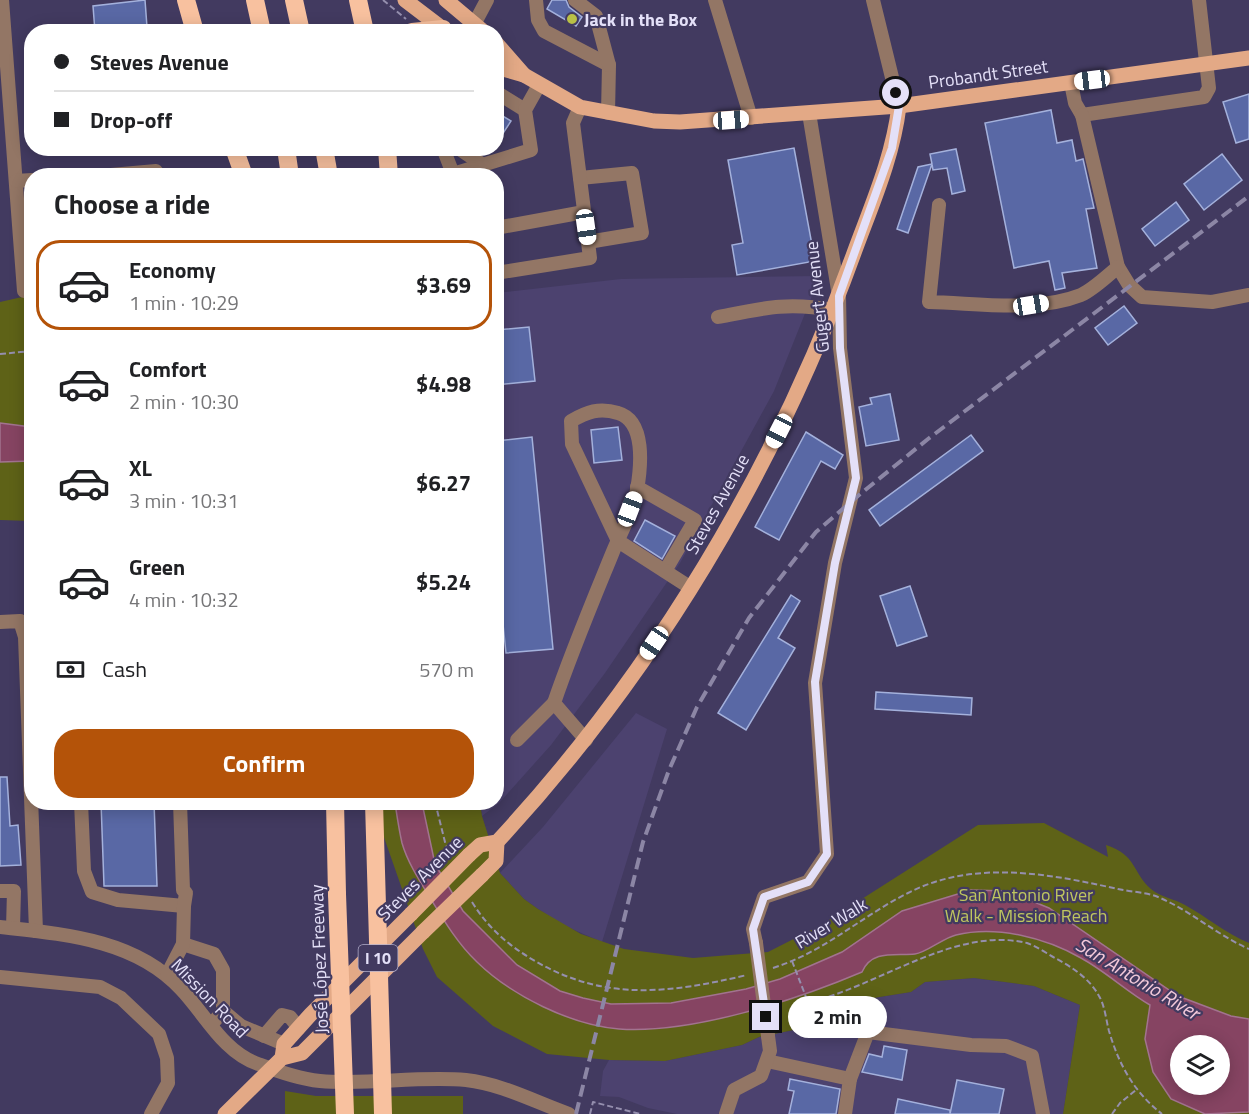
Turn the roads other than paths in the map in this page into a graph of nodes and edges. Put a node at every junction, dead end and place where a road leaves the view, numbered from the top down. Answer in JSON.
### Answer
{"nodes":[{"id":1,"x":2,"y":0,"type":"edge"},
{"id":2,"x":186,"y":0,"type":"edge"},
{"id":3,"x":255,"y":0,"type":"edge"},
{"id":4,"x":294,"y":0,"type":"edge"},
{"id":5,"x":358,"y":0,"type":"edge"},
{"id":6,"x":405,"y":0,"type":"edge"},
{"id":7,"x":446,"y":0,"type":"edge"},
{"id":8,"x":487,"y":0,"type":"edge"},
{"id":9,"x":536,"y":0,"type":"edge"},
{"id":10,"x":575,"y":0,"type":"edge"},
{"id":11,"x":715,"y":0,"type":"edge"},
{"id":12,"x":873,"y":0,"type":"edge"},
{"id":13,"x":1199,"y":0,"type":"edge"},
{"id":14,"x":193,"y":24,"type":"edge"},
{"id":15,"x":260,"y":24,"type":"edge"},
{"id":16,"x":299,"y":24,"type":"edge"},
{"id":17,"x":363,"y":24,"type":"edge"},
{"id":18,"x":437,"y":24,"type":"edge"},
{"id":19,"x":471,"y":24,"type":"edge"},
{"id":20,"x":478,"y":24,"type":"edge"},
{"id":21,"x":504,"y":52,"type":"edge"},
{"id":22,"x":1249,"y":58,"type":"edge"},
{"id":23,"x":609,"y":65,"type":"junction"},
{"id":24,"x":1207,"y":65,"type":"junction"},
{"id":25,"x":504,"y":69,"type":"edge"},
{"id":26,"x":524,"y":75,"type":"junction"},
{"id":27,"x":1071,"y":83,"type":"junction"},
{"id":28,"x":539,"y":85,"type":"junction"},
{"id":29,"x":504,"y":97,"type":"edge"},
{"id":30,"x":899,"y":106,"type":"junction"},
{"id":31,"x":580,"y":107,"type":"junction"},
{"id":32,"x":525,"y":110,"type":"junction"},
{"id":33,"x":608,"y":113,"type":"junction"},
{"id":34,"x":809,"y":113,"type":"junction"},
{"id":35,"x":1082,"y":115,"type":"junction"},
{"id":36,"x":751,"y":118,"type":"junction"},
{"id":37,"x":7,"y":148,"type":"edge"},
{"id":38,"x":470,"y":156,"type":"edge"},
{"id":39,"x":483,"y":165,"type":"junction"},
{"id":40,"x":473,"y":168,"type":"edge"},
{"id":41,"x":580,"y":178,"type":"junction"},
{"id":42,"x":24,"y":180,"type":"edge"},
{"id":43,"x":16,"y":181,"type":"junction"},
{"id":44,"x":939,"y":205,"type":"dead end"},
{"id":45,"x":584,"y":212,"type":"junction"},
{"id":46,"x":504,"y":227,"type":"edge"},
{"id":47,"x":588,"y":242,"type":"junction"},
{"id":48,"x":1118,"y":267,"type":"junction"},
{"id":49,"x":504,"y":272,"type":"edge"},
{"id":50,"x":24,"y":291,"type":"dead end"},
{"id":51,"x":1249,"y":295,"type":"edge"},
{"id":52,"x":836,"y":303,"type":"junction"},
{"id":53,"x":718,"y":316,"type":"dead end"},
{"id":54,"x":637,"y":487,"type":"junction"},
{"id":55,"x":618,"y":541,"type":"junction"},
{"id":56,"x":665,"y":571,"type":"junction"},
{"id":57,"x":691,"y":588,"type":"junction"},
{"id":58,"x":0,"y":622,"type":"edge"},
{"id":59,"x":24,"y":634,"type":"edge"},
{"id":60,"x":554,"y":703,"type":"junction"},
{"id":61,"x":517,"y":740,"type":"dead end"},
{"id":62,"x":586,"y":740,"type":"junction"},
{"id":63,"x":31,"y":810,"type":"edge"},
{"id":64,"x":81,"y":810,"type":"edge"},
{"id":65,"x":180,"y":810,"type":"edge"},
{"id":66,"x":335,"y":810,"type":"edge"},
{"id":67,"x":374,"y":810,"type":"edge"},
{"id":68,"x":497,"y":842,"type":"junction"},
{"id":69,"x":0,"y":891,"type":"edge"},
{"id":70,"x":184,"y":906,"type":"junction"},
{"id":71,"x":6,"y":927,"type":"edge"},
{"id":72,"x":36,"y":931,"type":"junction"},
{"id":73,"x":183,"y":944,"type":"junction"},
{"id":74,"x":167,"y":975,"type":"junction"},
{"id":75,"x":0,"y":977,"type":"edge"},
{"id":76,"x":223,"y":1011,"type":"junction"},
{"id":77,"x":211,"y":1025,"type":"junction"},
{"id":78,"x":299,"y":1028,"type":"junction"},
{"id":79,"x":264,"y":1036,"type":"junction"},
{"id":80,"x":280,"y":1057,"type":"junction"},
{"id":81,"x":766,"y":1061,"type":"junction"},
{"id":82,"x":850,"y":1078,"type":"junction"},
{"id":83,"x":151,"y":1114,"type":"edge"},
{"id":84,"x":225,"y":1114,"type":"edge"},
{"id":85,"x":345,"y":1114,"type":"edge"},
{"id":86,"x":382,"y":1114,"type":"edge"},
{"id":87,"x":569,"y":1114,"type":"edge"},
{"id":88,"x":726,"y":1114,"type":"edge"},
{"id":89,"x":845,"y":1114,"type":"edge"},
{"id":90,"x":1043,"y":1114,"type":"edge"}],
"edges":[{"from":1,"to":37,"type":"street"},
{"from":2,"to":14,"type":"highway"},
{"from":3,"to":15,"type":"highway"},
{"from":4,"to":16,"type":"highway"},
{"from":5,"to":17,"type":"highway"},
{"from":6,"to":18,"type":"main road"},
{"from":7,"to":19,"type":"main road"},
{"from":8,"to":20,"type":"street"},
{"from":9,"to":23,"type":"street"},
{"from":10,"to":23,"type":"street"},
{"from":11,"to":36,"type":"street"},
{"from":12,"to":30,"type":"street"},
{"from":13,"to":24,"type":"street"},
{"from":21,"to":26,"type":"main road","name":"Probandt Street"},
{"from":22,"to":24,"type":"main road","name":"Probandt Street"},
{"from":23,"to":33,"type":"street"},
{"from":24,"to":27,"type":"main road","name":"Probandt Street"},
{"from":24,"to":35,"type":"street"},
{"from":25,"to":26,"type":"main road","name":"Probandt Street"},
{"from":26,"to":28,"type":"main road","name":"Probandt Street"},
{"from":27,"to":30,"type":"main road","name":"Probandt Street"},
{"from":27,"to":35,"type":"street"},
{"from":28,"to":31,"type":"main road","name":"Probandt Street"},
{"from":28,"to":32,"type":"street"},
{"from":29,"to":32,"type":"street"},
{"from":30,"to":34,"type":"main road","name":"Probandt Street"},
{"from":30,"to":52,"type":"main road","name":"Steves Avenue"},
{"from":31,"to":33,"type":"main road","name":"Probandt Street"},
{"from":31,"to":41,"type":"street"},
{"from":32,"to":39,"type":"street"},
{"from":33,"to":36,"type":"main road","name":"Probandt Street"},
{"from":34,"to":36,"type":"main road","name":"Probandt Street"},
{"from":34,"to":52,"type":"street","name":"Gugert Avenue"},
{"from":35,"to":48,"type":"street"},
{"from":37,"to":43,"type":"street"},
{"from":38,"to":39,"type":"street"},
{"from":39,"to":40,"type":"street"},
{"from":41,"to":45,"type":"street"},
{"from":41,"to":47,"type":"street"},
{"from":42,"to":43,"type":"street"},
{"from":43,"to":50,"type":"street"},
{"from":44,"to":48,"type":"street"},
{"from":45,"to":46,"type":"street"},
{"from":45,"to":47,"type":"street"},
{"from":47,"to":49,"type":"street"},
{"from":48,"to":51,"type":"street"},
{"from":52,"to":53,"type":"street"},
{"from":52,"to":57,"type":"main road","name":"Steves Avenue"},
{"from":52,"to":81,"type":"street","name":"Gugert Avenue","bridge":true},
{"from":54,"to":55,"type":"street"},
{"from":54,"to":55,"type":"street"},
{"from":54,"to":56,"type":"street"},
{"from":55,"to":56,"type":"street"},
{"from":55,"to":60,"type":"street"},
{"from":56,"to":57,"type":"street"},
{"from":57,"to":62,"type":"main road","name":"Steves Avenue"},
{"from":58,"to":59,"type":"street"},
{"from":60,"to":61,"type":"street"},
{"from":60,"to":62,"type":"street"},
{"from":62,"to":68,"type":"main road","name":"Steves Avenue"},
{"from":63,"to":72,"type":"street"},
{"from":64,"to":70,"type":"street"},
{"from":65,"to":70,"type":"street"},
{"from":66,"to":85,"type":"highway","name":"José López Freeway","number":"I 10","bridge":true},
{"from":67,"to":86,"type":"highway","number":"I 10","bridge":true},
{"from":68,"to":78,"type":"main road","name":"Steves Avenue","bridge":true},
{"from":68,"to":80,"type":"main road","name":"Steves Avenue","bridge":true},
{"from":69,"to":71,"type":"street"},
{"from":70,"to":73,"type":"street"},
{"from":71,"to":72,"type":"street","name":"Mission Road"},
{"from":72,"to":74,"type":"street","name":"Mission Road"},
{"from":73,"to":74,"type":"street"},
{"from":73,"to":76,"type":"street"},
{"from":74,"to":77,"type":"street","name":"Mission Road"},
{"from":75,"to":83,"type":"street"},
{"from":76,"to":77,"type":"street"},
{"from":76,"to":79,"type":"street"},
{"from":77,"to":80,"type":"street","name":"Mission Road"},
{"from":78,"to":79,"type":"street"},
{"from":78,"to":80,"type":"main road","name":"Steves Avenue"},
{"from":79,"to":80,"type":"street"},
{"from":80,"to":84,"type":"main road","name":"Steves Avenue"},
{"from":80,"to":87,"type":"street","name":"Mission Road"},
{"from":81,"to":82,"type":"street"},
{"from":81,"to":88,"type":"street"},
{"from":82,"to":89,"type":"street"},
{"from":82,"to":90,"type":"street"}]}
